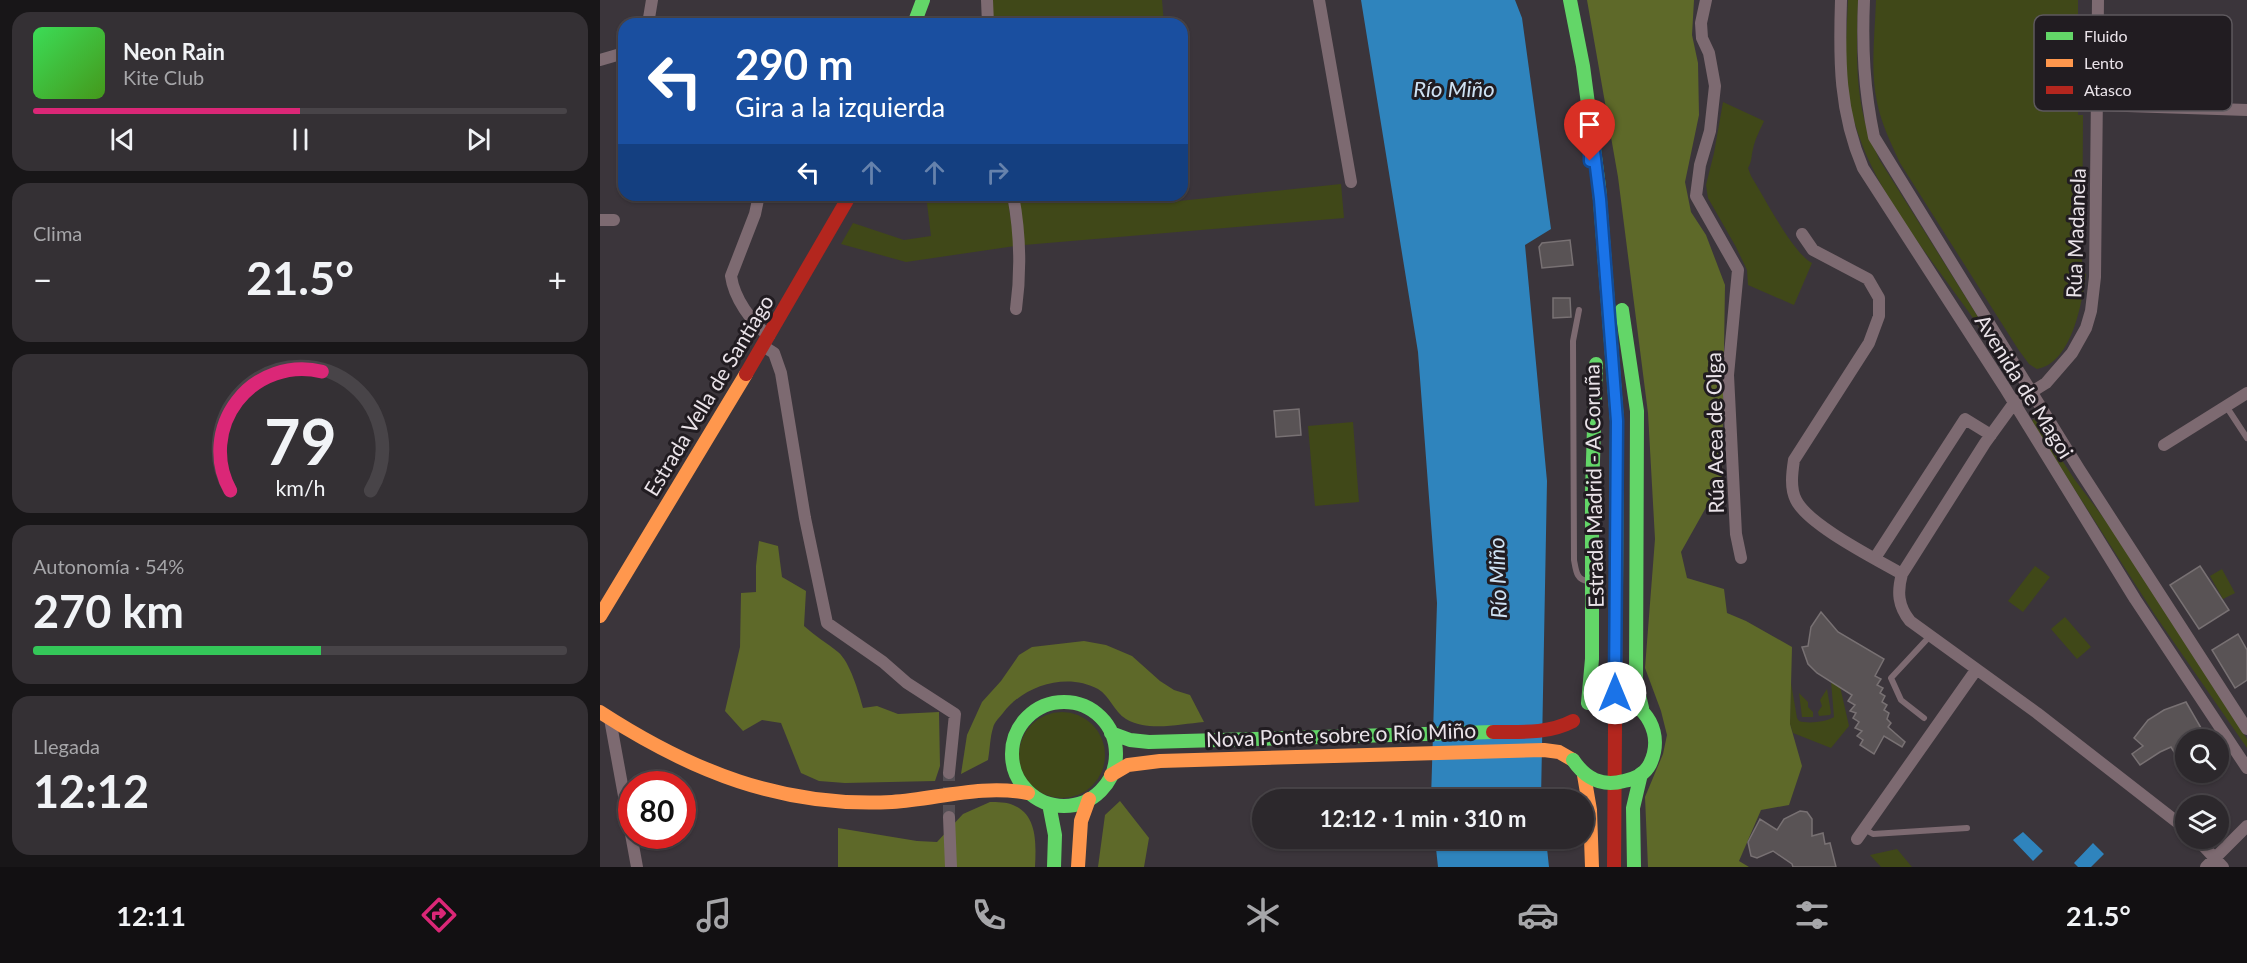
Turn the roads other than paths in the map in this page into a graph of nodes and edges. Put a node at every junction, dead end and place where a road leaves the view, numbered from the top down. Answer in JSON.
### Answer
{"nodes":[{"id":1,"x":652,"y":0,"type":"edge"},
{"id":2,"x":923,"y":0,"type":"edge"},
{"id":3,"x":987,"y":0,"type":"edge"},
{"id":4,"x":1319,"y":0,"type":"edge"},
{"id":5,"x":1706,"y":0,"type":"edge"},
{"id":6,"x":1841,"y":0,"type":"edge"},
{"id":7,"x":1864,"y":0,"type":"edge"},
{"id":8,"x":2098,"y":0,"type":"edge"},
{"id":9,"x":1571,"y":6,"type":"edge"},
{"id":10,"x":2098,"y":15,"type":"edge"},
{"id":11,"x":649,"y":18,"type":"edge"},
{"id":12,"x":916,"y":18,"type":"edge"},
{"id":13,"x":988,"y":18,"type":"edge"},
{"id":14,"x":618,"y":55,"type":"edge"},
{"id":15,"x":600,"y":60,"type":"edge"},
{"id":16,"x":2232,"y":110,"type":"edge"},
{"id":17,"x":2247,"y":110,"type":"edge"},
{"id":18,"x":2097,"y":111,"type":"edge"},
{"id":19,"x":1590,"y":119,"type":"junction"},
{"id":20,"x":1351,"y":182,"type":"dead end"},
{"id":21,"x":758,"y":201,"type":"edge"},
{"id":22,"x":847,"y":201,"type":"edge"},
{"id":23,"x":1014,"y":201,"type":"edge"},
{"id":24,"x":600,"y":220,"type":"edge"},
{"id":25,"x":614,"y":220,"type":"dead end"},
{"id":26,"x":1802,"y":234,"type":"dead end"},
{"id":27,"x":1016,"y":309,"type":"dead end"},
{"id":28,"x":1579,"y":310,"type":"dead end"},
{"id":29,"x":1596,"y":328,"type":"dead end"},
{"id":30,"x":766,"y":341,"type":"junction"},
{"id":31,"x":1596,"y":358,"type":"dead end"},
{"id":32,"x":2032,"y":392,"type":"junction"},
{"id":33,"x":2247,"y":393,"type":"edge"},
{"id":34,"x":2014,"y":403,"type":"junction"},
{"id":35,"x":2226,"y":406,"type":"junction"},
{"id":36,"x":1991,"y":435,"type":"junction"},
{"id":37,"x":2247,"y":438,"type":"edge"},
{"id":38,"x":2164,"y":445,"type":"dead end"},
{"id":39,"x":1741,"y":558,"type":"dead end"},
{"id":40,"x":1875,"y":558,"type":"junction"},
{"id":41,"x":1902,"y":574,"type":"junction"},
{"id":42,"x":1595,"y":582,"type":"dead end"},
{"id":43,"x":600,"y":616,"type":"edge"},
{"id":44,"x":1930,"y":636,"type":"junction"},
{"id":45,"x":1976,"y":670,"type":"junction"},
{"id":46,"x":1588,"y":703,"type":"junction"},
{"id":47,"x":1642,"y":708,"type":"junction"},
{"id":48,"x":605,"y":716,"type":"edge"},
{"id":49,"x":1924,"y":718,"type":"dead end"},
{"id":50,"x":2247,"y":729,"type":"edge"},
{"id":51,"x":1111,"y":733,"type":"junction"},
{"id":52,"x":1570,"y":733,"type":"junction"},
{"id":53,"x":1011,"y":756,"type":"junction"},
{"id":54,"x":1573,"y":760,"type":"junction"},
{"id":55,"x":2247,"y":768,"type":"edge"},
{"id":56,"x":950,"y":773,"type":"tunnel mouth"},
{"id":57,"x":1641,"y":774,"type":"junction"},
{"id":58,"x":1111,"y":775,"type":"junction"},
{"id":59,"x":1584,"y":775,"type":"junction"},
{"id":60,"x":975,"y":789,"type":"junction"},
{"id":61,"x":1028,"y":793,"type":"junction"},
{"id":62,"x":1089,"y":799,"type":"junction"},
{"id":63,"x":1049,"y":804,"type":"junction"},
{"id":64,"x":949,"y":817,"type":"tunnel mouth"},
{"id":65,"x":2175,"y":820,"type":"edge"},
{"id":66,"x":2247,"y":826,"type":"edge"},
{"id":67,"x":1967,"y":828,"type":"dead end"},
{"id":68,"x":1861,"y":834,"type":"joint"},
{"id":69,"x":2204,"y":849,"type":"edge"},
{"id":70,"x":2215,"y":864,"type":"edge"},
{"id":71,"x":637,"y":867,"type":"edge"},
{"id":72,"x":951,"y":867,"type":"edge"},
{"id":73,"x":1053,"y":867,"type":"edge"},
{"id":74,"x":1078,"y":867,"type":"edge"},
{"id":75,"x":1592,"y":867,"type":"edge"},
{"id":76,"x":1614,"y":867,"type":"edge"},
{"id":77,"x":1634,"y":867,"type":"edge"}],
"edges":[{"from":1,"to":11,"type":"street"},
{"from":2,"to":12,"type":"main road"},
{"from":3,"to":13,"type":"street"},
{"from":4,"to":20,"type":"street"},
{"from":5,"to":39,"type":"street","name":"Rúa Acea de Olga"},
{"from":6,"to":34,"type":"street","name":"Avenida de Magoi"},
{"from":7,"to":32,"type":"street","name":"Avenida de Magoi"},
{"from":8,"to":10,"type":"street","name":"Rúa Madanela"},
{"from":9,"to":19,"type":"main road","name":"Estrada Madrid - A Coruña"},
{"from":9,"to":47,"type":"main road"},
{"from":14,"to":15,"type":"street"},
{"from":16,"to":17,"type":"street"},
{"from":18,"to":32,"type":"street","name":"Rúa Madanela"},
{"from":19,"to":29,"type":"main road"},
{"from":19,"to":76,"type":"main road","name":"Estrada Madrid - A Coruña"},
{"from":21,"to":30,"type":"street"},
{"from":22,"to":30,"type":"main road","name":"Estrada Vella de Santiago"},
{"from":23,"to":27,"type":"street"},
{"from":24,"to":25,"type":"street"},
{"from":26,"to":40,"type":"street"},
{"from":28,"to":42,"type":"lane"},
{"from":30,"to":43,"type":"main road","name":"Estrada Vella de Santiago"},
{"from":30,"to":56,"type":"street"},
{"from":31,"to":46,"type":"main road","bridge":true},
{"from":32,"to":34,"type":"street","name":"Rúa Madanela"},
{"from":32,"to":50,"type":"street","name":"Avenida de Magoi"},
{"from":33,"to":35,"type":"street"},
{"from":34,"to":36,"type":"street"},
{"from":34,"to":55,"type":"street","name":"Avenida de Magoi"},
{"from":35,"to":37,"type":"lane"},
{"from":35,"to":38,"type":"street"},
{"from":36,"to":40,"type":"street"},
{"from":36,"to":41,"type":"street"},
{"from":40,"to":41,"type":"street"},
{"from":41,"to":44,"type":"street"},
{"from":44,"to":45,"type":"street"},
{"from":44,"to":49,"type":"lane"},
{"from":45,"to":65,"type":"street"},
{"from":45,"to":68,"type":"street"},
{"from":46,"to":47,"type":"main road","bridge":true},
{"from":46,"to":52,"type":"main road"},
{"from":47,"to":57,"type":"main road","bridge":true},
{"from":48,"to":60,"type":"main road"},
{"from":48,"to":71,"type":"street"},
{"from":51,"to":52,"type":"main road","name":"Nova Ponte sobre o Río Miño"},
{"from":51,"to":53,"type":"main road"},
{"from":51,"to":58,"type":"main road"},
{"from":52,"to":54,"type":"main road"},
{"from":53,"to":60,"type":"main road"},
{"from":53,"to":61,"type":"main road"},
{"from":54,"to":58,"type":"main road","name":"Nova Ponte sobre o Río Miño"},
{"from":54,"to":59,"type":"main road","bridge":true},
{"from":57,"to":59,"type":"main road","bridge":true},
{"from":57,"to":77,"type":"main road"},
{"from":58,"to":62,"type":"main road"},
{"from":59,"to":75,"type":"main road"},
{"from":60,"to":61,"type":"main road"},
{"from":61,"to":63,"type":"main road"},
{"from":62,"to":63,"type":"main road"},
{"from":62,"to":74,"type":"main road"},
{"from":63,"to":73,"type":"main road"},
{"from":64,"to":72,"type":"street"},
{"from":66,"to":70,"type":"street"},
{"from":67,"to":68,"type":"lane"},
{"from":69,"to":70,"type":"street"}]}
